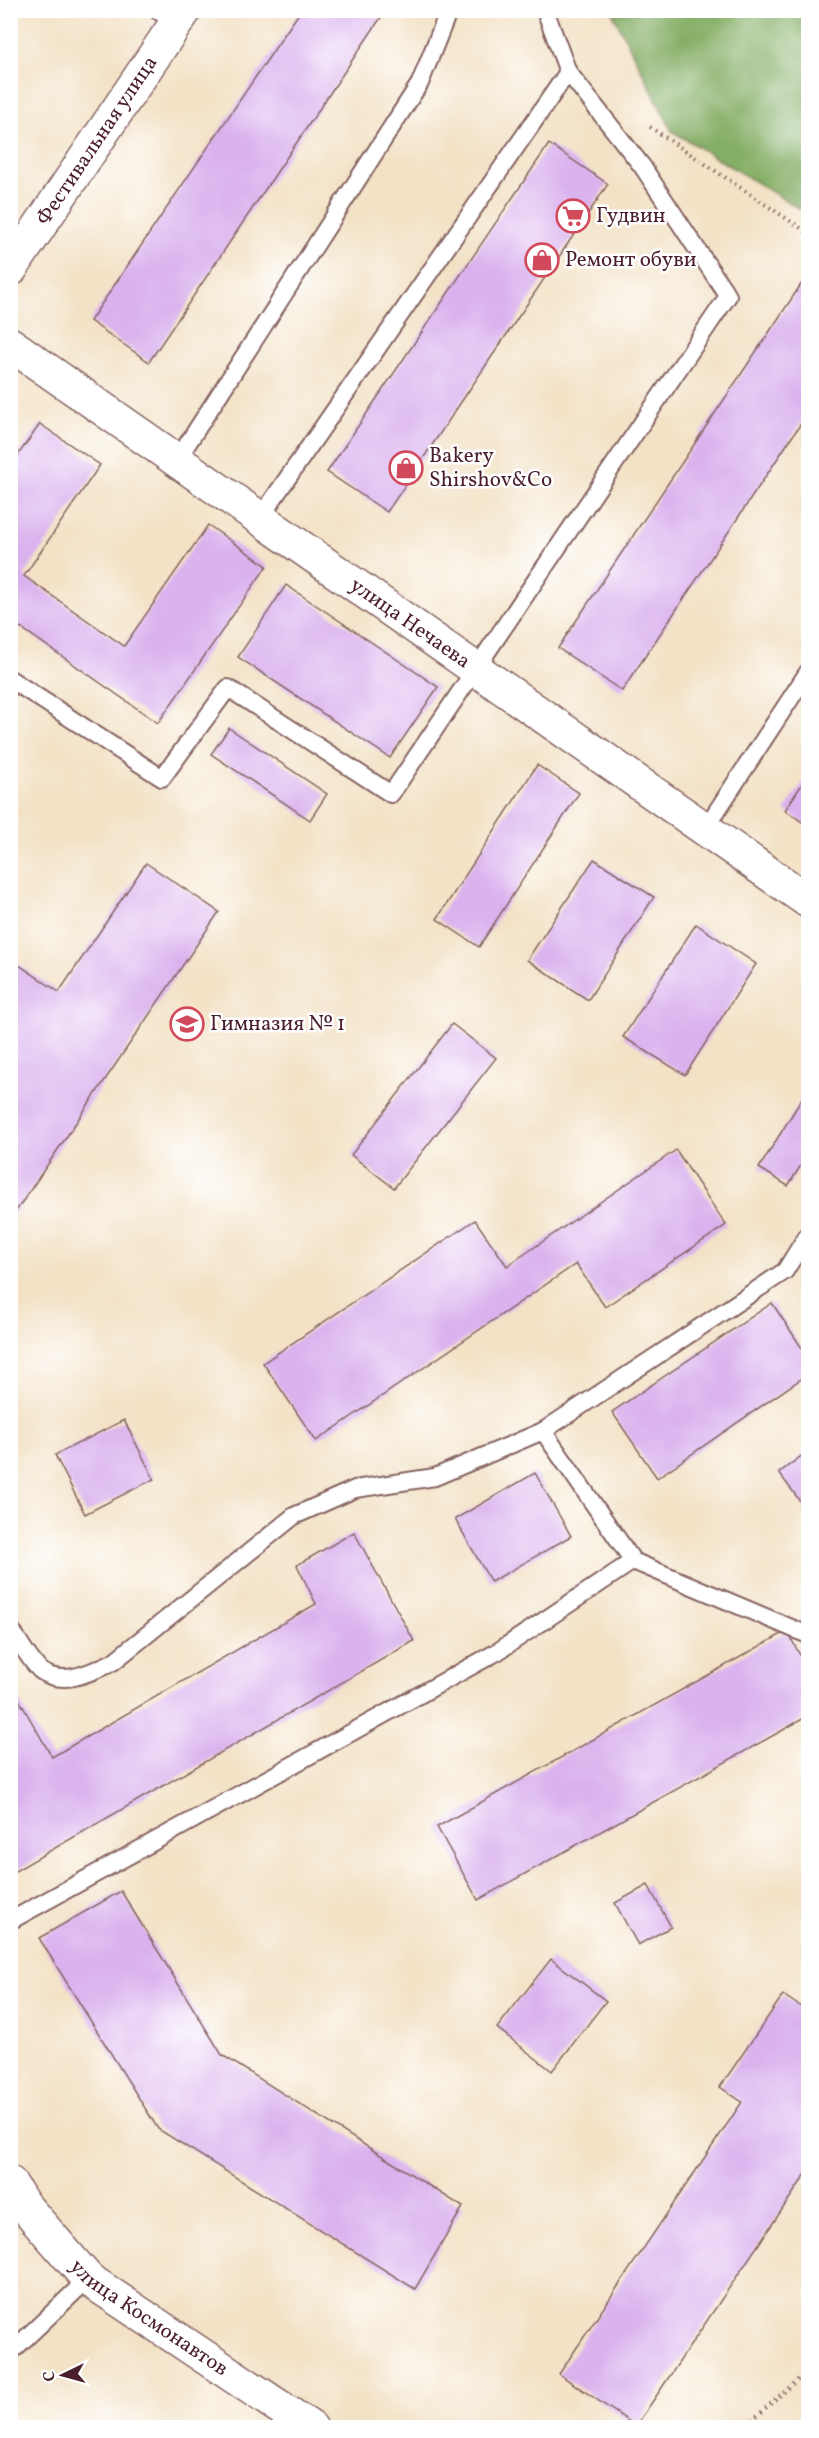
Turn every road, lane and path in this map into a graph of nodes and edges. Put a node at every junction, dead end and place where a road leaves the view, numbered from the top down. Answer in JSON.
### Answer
{"nodes":[{"id":1,"x":449,"y":10,"type":"edge"},
{"id":2,"x":545,"y":10,"type":"edge"},
{"id":3,"x":173,"y":15,"type":"edge"},
{"id":4,"x":568,"y":72,"type":"junction"},
{"id":5,"x":645,"y":123,"type":"dead end"},
{"id":6,"x":808,"y":233,"type":"edge"},
{"id":7,"x":10,"y":270,"type":"edge"},
{"id":8,"x":10,"y":344,"type":"edge"},
{"id":9,"x":177,"y":460,"type":"junction"},
{"id":10,"x":260,"y":518,"type":"junction"},
{"id":11,"x":476,"y":669,"type":"junction"},
{"id":12,"x":808,"y":672,"type":"edge"},
{"id":13,"x":10,"y":679,"type":"edge"},
{"id":14,"x":705,"y":829,"type":"junction"},
{"id":15,"x":808,"y":901,"type":"edge"},
{"id":16,"x":808,"y":1234,"type":"edge"},
{"id":17,"x":543,"y":1431,"type":"junction"},
{"id":18,"x":633,"y":1561,"type":"junction"},
{"id":19,"x":10,"y":1628,"type":"edge"},
{"id":20,"x":808,"y":1635,"type":"edge"},
{"id":21,"x":10,"y":1921,"type":"edge"},
{"id":22,"x":10,"y":2183,"type":"edge"},
{"id":23,"x":88,"y":2279,"type":"junction"},
{"id":24,"x":10,"y":2353,"type":"edge"},
{"id":25,"x":808,"y":2371,"type":"edge"},
{"id":26,"x":311,"y":2427,"type":"edge"},
{"id":27,"x":743,"y":2427,"type":"edge"}],
"edges":[{"from":1,"to":9,"type":"lane"},
{"from":2,"to":4,"type":"lane"},
{"from":3,"to":7,"type":"street","name":"Фестивальная улица"},
{"from":4,"to":10,"type":"lane"},
{"from":4,"to":11,"type":"lane"},
{"from":5,"to":6,"type":"path"},
{"from":8,"to":9,"type":"street","name":"улица Нечаева"},
{"from":9,"to":10,"type":"street","name":"улица Нечаева"},
{"from":10,"to":11,"type":"street","name":"улица Нечаева"},
{"from":11,"to":13,"type":"lane"},
{"from":11,"to":14,"type":"street","name":"улица Нечаева"},
{"from":12,"to":14,"type":"lane"},
{"from":14,"to":15,"type":"street","name":"улица Нечаева"},
{"from":16,"to":17,"type":"lane"},
{"from":17,"to":18,"type":"lane"},
{"from":17,"to":19,"type":"lane"},
{"from":18,"to":20,"type":"lane"},
{"from":18,"to":21,"type":"lane"},
{"from":22,"to":23,"type":"street","name":"улица Космонавтов"},
{"from":23,"to":24,"type":"lane"},
{"from":23,"to":26,"type":"street","name":"улица Космонавтов"},
{"from":25,"to":27,"type":"path"}]}
